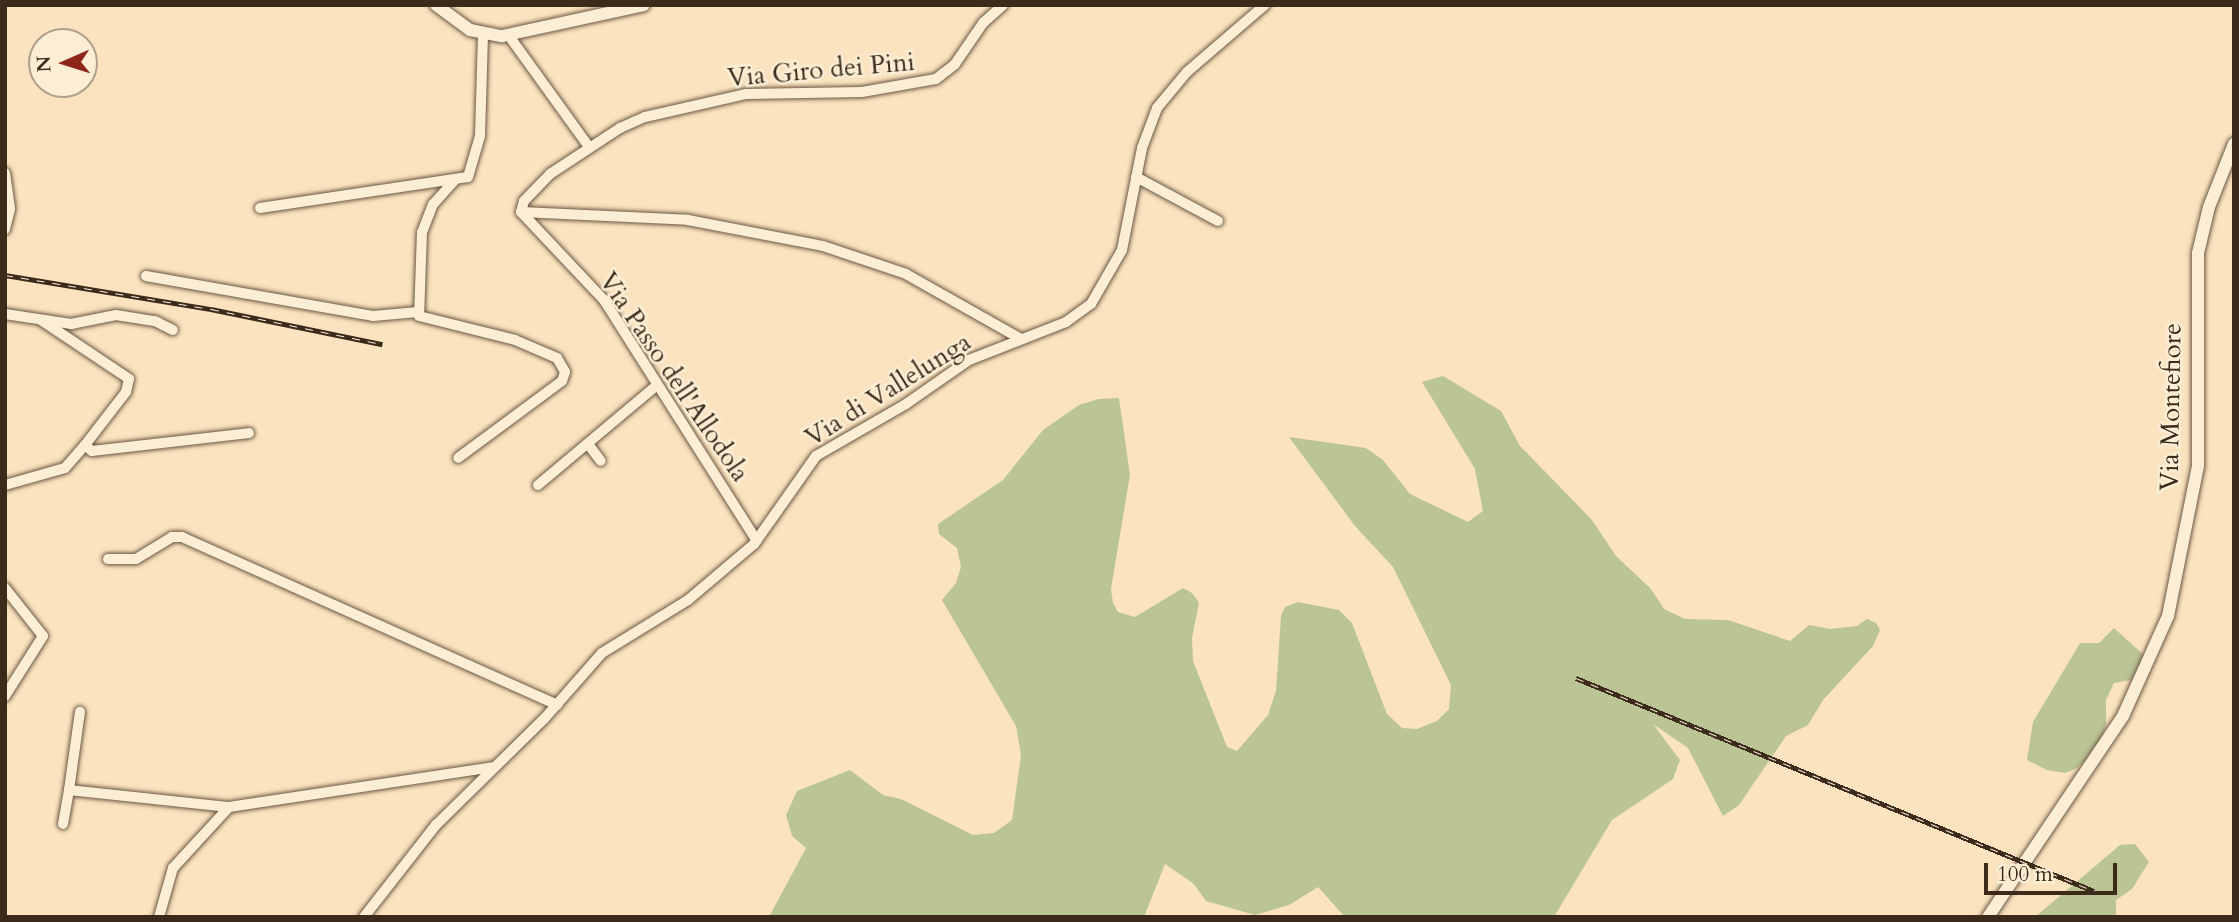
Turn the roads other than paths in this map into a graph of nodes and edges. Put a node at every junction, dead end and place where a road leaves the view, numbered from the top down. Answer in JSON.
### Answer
{"nodes":[{"id":1,"x":436,"y":5,"type":"edge"},
{"id":2,"x":644,"y":5,"type":"edge"},
{"id":3,"x":1003,"y":5,"type":"edge"},
{"id":4,"x":1265,"y":5,"type":"edge"},
{"id":5,"x":483,"y":34,"type":"junction"},
{"id":6,"x":509,"y":36,"type":"junction"},
{"id":7,"x":2234,"y":144,"type":"edge"},
{"id":8,"x":589,"y":147,"type":"junction"},
{"id":9,"x":5,"y":173,"type":"edge"},
{"id":10,"x":1136,"y":177,"type":"junction"},
{"id":11,"x":454,"y":181,"type":"junction"},
{"id":12,"x":260,"y":208,"type":"dead end"},
{"id":13,"x":521,"y":212,"type":"junction"},
{"id":14,"x":1218,"y":221,"type":"dead end"},
{"id":15,"x":5,"y":229,"type":"edge"},
{"id":16,"x":146,"y":276,"type":"dead end"},
{"id":17,"x":418,"y":312,"type":"junction"},
{"id":18,"x":5,"y":314,"type":"edge"},
{"id":19,"x":41,"y":320,"type":"junction"},
{"id":20,"x":173,"y":330,"type":"dead end"},
{"id":21,"x":1021,"y":339,"type":"junction"},
{"id":22,"x":656,"y":386,"type":"junction"},
{"id":23,"x":249,"y":433,"type":"dead end"},
{"id":24,"x":587,"y":444,"type":"junction"},
{"id":25,"x":85,"y":445,"type":"junction"},
{"id":26,"x":458,"y":458,"type":"dead end"},
{"id":27,"x":601,"y":461,"type":"dead end"},
{"id":28,"x":5,"y":485,"type":"edge"},
{"id":29,"x":538,"y":485,"type":"dead end"},
{"id":30,"x":757,"y":541,"type":"junction"},
{"id":31,"x":108,"y":559,"type":"dead end"},
{"id":32,"x":5,"y":588,"type":"edge"},
{"id":33,"x":5,"y":696,"type":"edge"},
{"id":34,"x":557,"y":705,"type":"junction"},
{"id":35,"x":80,"y":712,"type":"dead end"},
{"id":36,"x":495,"y":767,"type":"junction"},
{"id":37,"x":68,"y":790,"type":"junction"},
{"id":38,"x":229,"y":807,"type":"junction"},
{"id":39,"x":63,"y":824,"type":"dead end"},
{"id":40,"x":159,"y":917,"type":"edge"},
{"id":41,"x":364,"y":917,"type":"edge"},
{"id":42,"x":1988,"y":917,"type":"edge"}],
"edges":[{"from":1,"to":5,"type":"main road"},
{"from":2,"to":6,"type":"main road"},
{"from":3,"to":8,"type":"street","name":"Via Giro dei Pini"},
{"from":4,"to":10,"type":"street","name":"Via di Vallelunga"},
{"from":5,"to":6,"type":"main road"},
{"from":5,"to":11,"type":"street"},
{"from":6,"to":8,"type":"street"},
{"from":7,"to":42,"type":"main road","name":"Via Montefiore"},
{"from":8,"to":13,"type":"street","name":"Via Giro dei Pini"},
{"from":9,"to":15,"type":"street"},
{"from":10,"to":14,"type":"street"},
{"from":10,"to":21,"type":"street","name":"Via di Vallelunga"},
{"from":11,"to":12,"type":"street"},
{"from":11,"to":17,"type":"street"},
{"from":13,"to":21,"type":"street"},
{"from":13,"to":22,"type":"street","name":"Via Passo dell'Allodola"},
{"from":16,"to":17,"type":"street"},
{"from":17,"to":26,"type":"street"},
{"from":18,"to":19,"type":"street"},
{"from":19,"to":20,"type":"street"},
{"from":19,"to":25,"type":"street"},
{"from":21,"to":30,"type":"street","name":"Via di Vallelunga"},
{"from":22,"to":24,"type":"street"},
{"from":22,"to":30,"type":"street","name":"Via Passo dell'Allodola"},
{"from":23,"to":25,"type":"street"},
{"from":24,"to":27,"type":"street"},
{"from":24,"to":29,"type":"street"},
{"from":25,"to":28,"type":"street"},
{"from":30,"to":34,"type":"street","name":"Via di Vallelunga"},
{"from":31,"to":34,"type":"street"},
{"from":32,"to":33,"type":"street"},
{"from":34,"to":36,"type":"street","name":"Via di Vallelunga"},
{"from":35,"to":37,"type":"street"},
{"from":36,"to":38,"type":"street"},
{"from":36,"to":41,"type":"street","name":"Via di Vallelunga"},
{"from":37,"to":38,"type":"street"},
{"from":37,"to":39,"type":"street"},
{"from":38,"to":40,"type":"street"}]}
